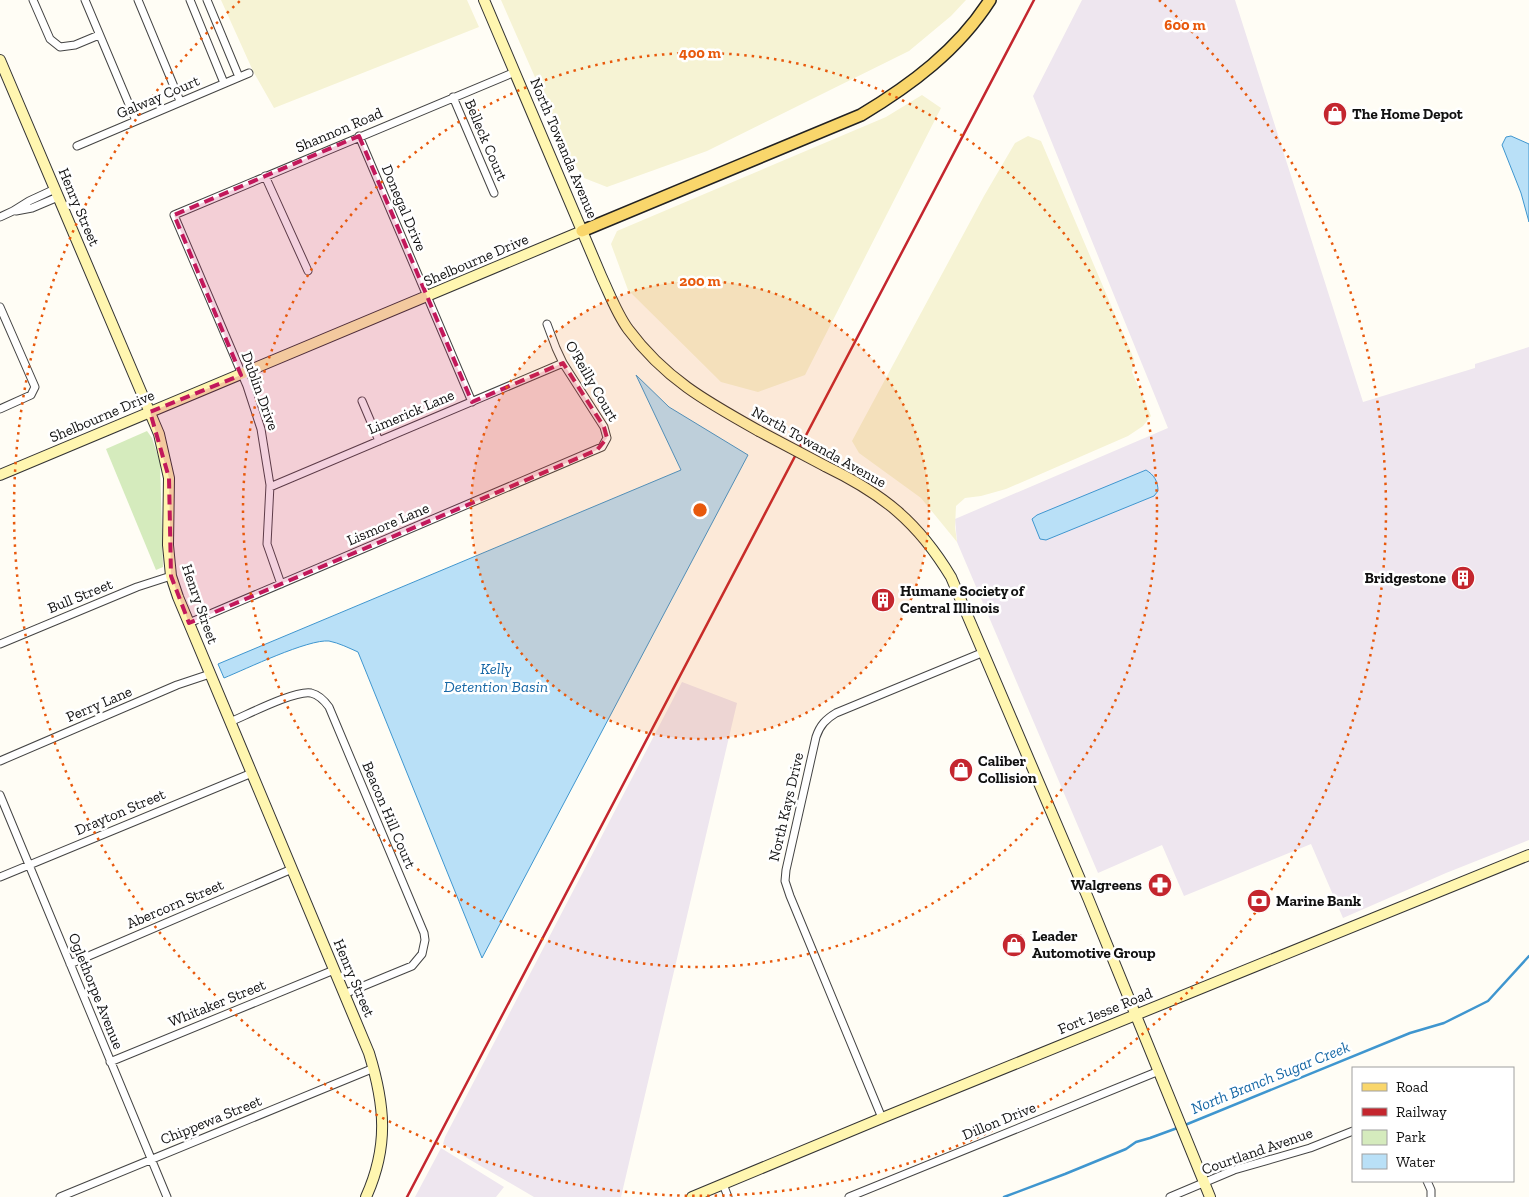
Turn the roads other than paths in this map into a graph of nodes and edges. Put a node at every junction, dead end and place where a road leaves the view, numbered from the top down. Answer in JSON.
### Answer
{"nodes":[{"id":1,"x":33,"y":0,"type":"edge"},
{"id":2,"x":85,"y":0,"type":"edge"},
{"id":3,"x":138,"y":0,"type":"edge"},
{"id":4,"x":190,"y":0,"type":"edge"},
{"id":5,"x":207,"y":0,"type":"edge"},
{"id":6,"x":484,"y":0,"type":"edge"},
{"id":7,"x":990,"y":0,"type":"edge"},
{"id":8,"x":99,"y":34,"type":"junction"},
{"id":9,"x":0,"y":60,"type":"edge"},
{"id":10,"x":515,"y":72,"type":"junction"},
{"id":11,"x":249,"y":73,"type":"dead end"},
{"id":12,"x":239,"y":77,"type":"junction"},
{"id":13,"x":224,"y":83,"type":"junction"},
{"id":14,"x":453,"y":97,"type":"junction"},
{"id":15,"x":180,"y":102,"type":"junction"},
{"id":16,"x":136,"y":121,"type":"junction"},
{"id":17,"x":359,"y":136,"type":"junction"},
{"id":18,"x":77,"y":146,"type":"dead end"},
{"id":19,"x":265,"y":176,"type":"junction"},
{"id":20,"x":57,"y":193,"type":"junction"},
{"id":21,"x":494,"y":193,"type":"dead end"},
{"id":22,"x":174,"y":215,"type":"joint"},
{"id":23,"x":0,"y":217,"type":"edge"},
{"id":24,"x":582,"y":231,"type":"junction"},
{"id":25,"x":308,"y":271,"type":"dead end"},
{"id":26,"x":427,"y":297,"type":"junction"},
{"id":27,"x":1,"y":311,"type":"edge"},
{"id":28,"x":547,"y":324,"type":"dead end"},
{"id":29,"x":563,"y":363,"type":"junction"},
{"id":30,"x":241,"y":375,"type":"junction"},
{"id":31,"x":362,"y":401,"type":"dead end"},
{"id":32,"x":472,"y":402,"type":"junction"},
{"id":33,"x":0,"y":409,"type":"edge"},
{"id":34,"x":150,"y":412,"type":"junction"},
{"id":35,"x":379,"y":441,"type":"junction"},
{"id":36,"x":597,"y":450,"type":"joint"},
{"id":37,"x":0,"y":476,"type":"edge"},
{"id":38,"x":270,"y":487,"type":"junction"},
{"id":39,"x":171,"y":576,"type":"junction"},
{"id":40,"x":281,"y":584,"type":"junction"},
{"id":41,"x":189,"y":623,"type":"junction"},
{"id":42,"x":0,"y":644,"type":"edge"},
{"id":43,"x":984,"y":652,"type":"junction"},
{"id":44,"x":210,"y":674,"type":"junction"},
{"id":45,"x":230,"y":722,"type":"junction"},
{"id":46,"x":0,"y":761,"type":"edge"},
{"id":47,"x":252,"y":773,"type":"junction"},
{"id":48,"x":0,"y":795,"type":"edge"},
{"id":49,"x":1529,"y":855,"type":"edge"},
{"id":50,"x":29,"y":865,"type":"junction"},
{"id":51,"x":292,"y":869,"type":"junction"},
{"id":52,"x":0,"y":877,"type":"edge"},
{"id":53,"x":70,"y":964,"type":"junction"},
{"id":54,"x":334,"y":970,"type":"junction"},
{"id":55,"x":344,"y":994,"type":"junction"},
{"id":56,"x":1136,"y":1015,"type":"junction"},
{"id":57,"x":110,"y":1062,"type":"junction"},
{"id":58,"x":374,"y":1068,"type":"junction"},
{"id":59,"x":1159,"y":1071,"type":"junction"},
{"id":60,"x":882,"y":1118,"type":"junction"},
{"id":61,"x":1352,"y":1131,"type":"edge"},
{"id":62,"x":152,"y":1160,"type":"junction"},
{"id":63,"x":1427,"y":1182,"type":"edge"},
{"id":64,"x":1204,"y":1183,"type":"junction"},
{"id":65,"x":723,"y":1184,"type":"junction"},
{"id":66,"x":60,"y":1197,"type":"edge"},
{"id":67,"x":167,"y":1197,"type":"edge"},
{"id":68,"x":366,"y":1197,"type":"edge"},
{"id":69,"x":692,"y":1197,"type":"edge"},
{"id":70,"x":728,"y":1197,"type":"edge"},
{"id":71,"x":849,"y":1197,"type":"edge"},
{"id":72,"x":1170,"y":1197,"type":"edge"},
{"id":73,"x":1210,"y":1197,"type":"edge"},
{"id":74,"x":1431,"y":1197,"type":"edge"}],
"edges":[{"from":1,"to":8,"type":"street"},
{"from":2,"to":8,"type":"street"},
{"from":3,"to":15,"type":"street"},
{"from":4,"to":13,"type":"street"},
{"from":5,"to":12,"type":"street"},
{"from":6,"to":10,"type":"main road","name":"North Towanda Avenue"},
{"from":7,"to":24,"type":"main road","name":"Shelbourne Drive"},
{"from":8,"to":16,"type":"street"},
{"from":9,"to":20,"type":"main road","name":"Henry Street"},
{"from":10,"to":14,"type":"street","name":"Shannon Road"},
{"from":10,"to":24,"type":"main road","name":"North Towanda Avenue"},
{"from":11,"to":12,"type":"street","name":"Galway Court"},
{"from":12,"to":13,"type":"street","name":"Galway Court"},
{"from":13,"to":15,"type":"street","name":"Galway Court"},
{"from":14,"to":17,"type":"street","name":"Shannon Road"},
{"from":14,"to":21,"type":"street","name":"Belleck Court"},
{"from":15,"to":16,"type":"street","name":"Galway Court"},
{"from":16,"to":18,"type":"street","name":"Galway Court"},
{"from":17,"to":19,"type":"street","name":"Shannon Road"},
{"from":17,"to":26,"type":"street","name":"Donegal Drive"},
{"from":19,"to":22,"type":"street","name":"Shannon Road"},
{"from":19,"to":25,"type":"street"},
{"from":20,"to":23,"type":"street"},
{"from":20,"to":34,"type":"main road","name":"Henry Street"},
{"from":22,"to":30,"type":"street","name":"Dublin Drive"},
{"from":24,"to":26,"type":"main road","name":"Shelbourne Drive"},
{"from":24,"to":43,"type":"main road","name":"North Towanda Avenue","bridge":true},
{"from":26,"to":30,"type":"main road","name":"Shelbourne Drive"},
{"from":26,"to":32,"type":"street","name":"Donegal Drive"},
{"from":27,"to":33,"type":"street"},
{"from":28,"to":29,"type":"street","name":"O'Reilly Court"},
{"from":29,"to":32,"type":"street","name":"Limerick Lane"},
{"from":29,"to":36,"type":"street","name":"O'Reilly Court"},
{"from":30,"to":34,"type":"main road","name":"Shelbourne Drive"},
{"from":30,"to":38,"type":"street","name":"Dublin Drive"},
{"from":31,"to":35,"type":"street"},
{"from":32,"to":35,"type":"street","name":"Limerick Lane"},
{"from":34,"to":37,"type":"main road","name":"Shelbourne Drive"},
{"from":34,"to":39,"type":"main road","name":"Henry Street"},
{"from":35,"to":38,"type":"street","name":"Limerick Lane"},
{"from":36,"to":40,"type":"street","name":"Lismore Lane"},
{"from":38,"to":40,"type":"street","name":"Dublin Drive"},
{"from":39,"to":41,"type":"main road","name":"Henry Street"},
{"from":39,"to":42,"type":"street","name":"Bull Street"},
{"from":40,"to":41,"type":"street","name":"Lismore Lane"},
{"from":41,"to":44,"type":"main road","name":"Henry Street"},
{"from":43,"to":56,"type":"main road","name":"North Towanda Avenue"},
{"from":43,"to":60,"type":"street","name":"North Kays Drive"},
{"from":44,"to":45,"type":"main road","name":"Henry Street"},
{"from":44,"to":46,"type":"street","name":"Perry Lane"},
{"from":45,"to":47,"type":"main road","name":"Henry Street"},
{"from":45,"to":55,"type":"street","name":"Beacon Hill Court"},
{"from":47,"to":50,"type":"street","name":"Drayton Street"},
{"from":47,"to":51,"type":"main road","name":"Henry Street"},
{"from":48,"to":50,"type":"street","name":"Oglethorpe Avenue"},
{"from":49,"to":56,"type":"main road","name":"Fort Jesse Road"},
{"from":50,"to":52,"type":"street","name":"Drayton Street"},
{"from":50,"to":53,"type":"street","name":"Oglethorpe Avenue"},
{"from":51,"to":53,"type":"street","name":"Abercorn Street"},
{"from":51,"to":54,"type":"main road","name":"Henry Street"},
{"from":53,"to":57,"type":"street","name":"Oglethorpe Avenue"},
{"from":54,"to":55,"type":"main road","name":"Henry Street"},
{"from":54,"to":57,"type":"street","name":"Whitaker Street"},
{"from":55,"to":58,"type":"main road","name":"Henry Street"},
{"from":56,"to":59,"type":"main road","name":"North Towanda Avenue"},
{"from":56,"to":60,"type":"main road","name":"Fort Jesse Road"},
{"from":57,"to":62,"type":"street","name":"Oglethorpe Avenue"},
{"from":58,"to":62,"type":"street","name":"Chippewa Street"},
{"from":58,"to":68,"type":"main road","name":"Henry Street"},
{"from":59,"to":64,"type":"main road","name":"North Towanda Avenue"},
{"from":59,"to":71,"type":"street","name":"Dillon Drive"},
{"from":60,"to":65,"type":"main road","name":"Fort Jesse Road"},
{"from":61,"to":64,"type":"street","name":"Courtland Avenue"},
{"from":62,"to":66,"type":"street","name":"Chippewa Street"},
{"from":62,"to":67,"type":"street","name":"Oglethorpe Avenue"},
{"from":63,"to":74,"type":"street"},
{"from":64,"to":72,"type":"street","name":"Courtland Avenue"},
{"from":64,"to":73,"type":"main road","name":"North Towanda Avenue"},
{"from":65,"to":69,"type":"main road","name":"Fort Jesse Road"},
{"from":65,"to":70,"type":"street"}]}
